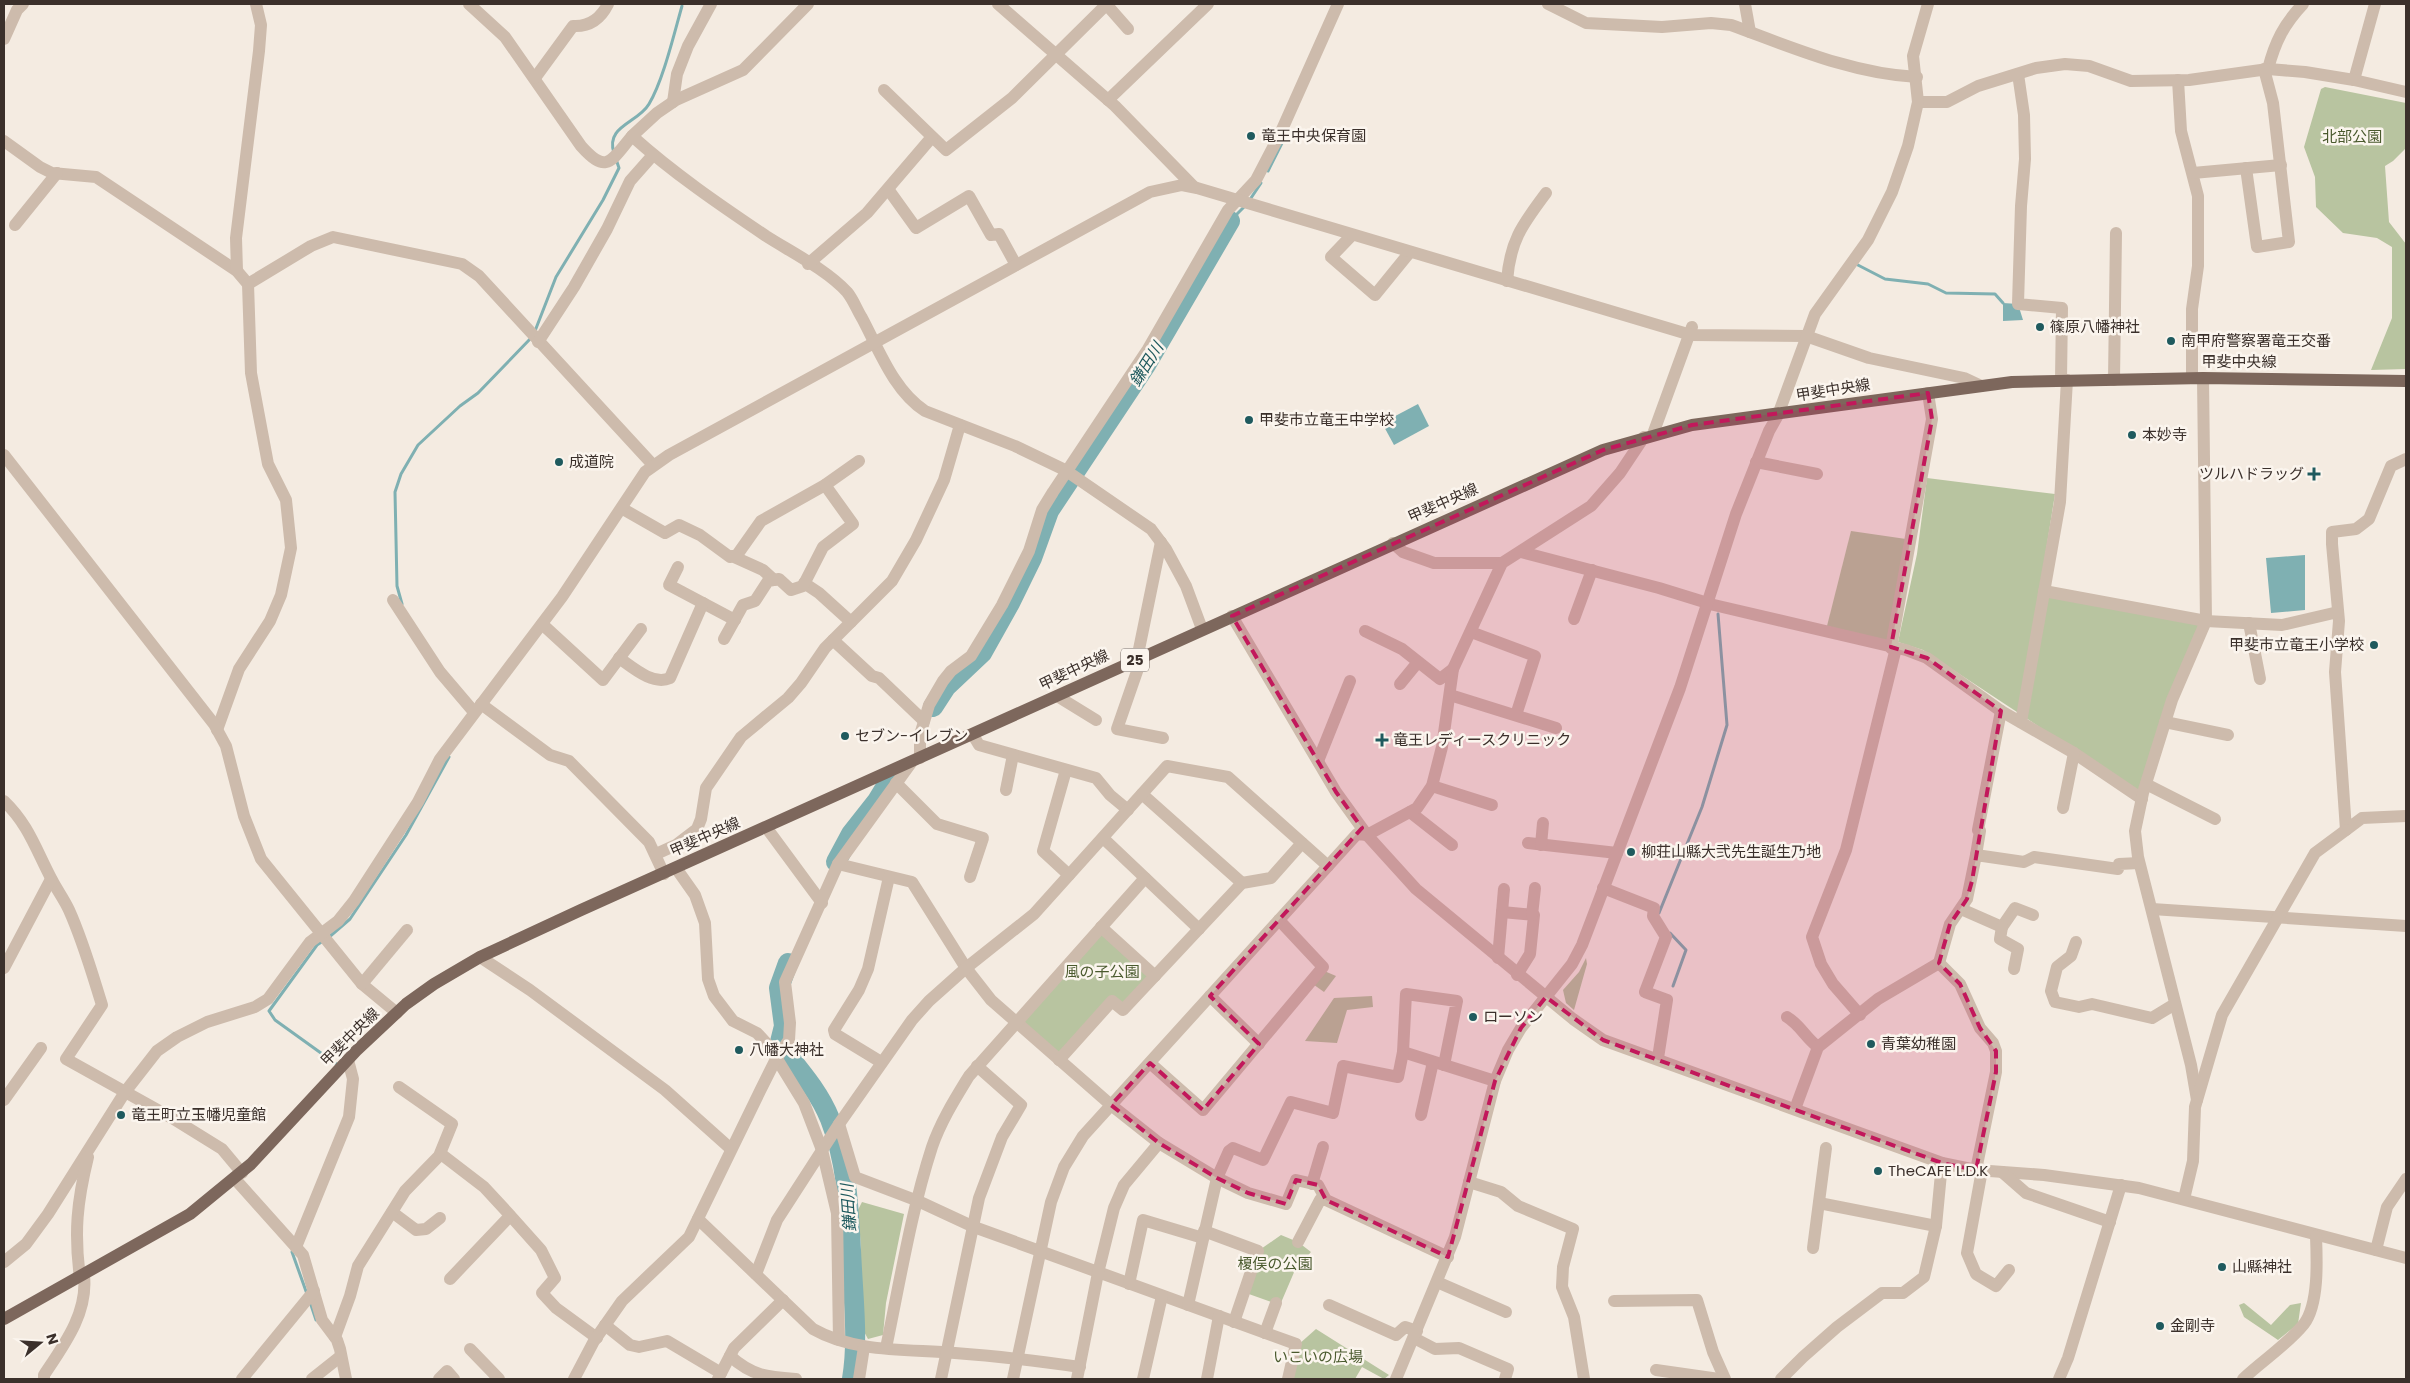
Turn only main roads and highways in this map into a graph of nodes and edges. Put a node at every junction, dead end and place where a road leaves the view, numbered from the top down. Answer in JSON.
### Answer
{"nodes":[{"id":1,"x":2406,"y":381,"type":"edge"},
{"id":2,"x":4,"y":1319,"type":"edge"}],
"edges":[{"from":1,"to":2,"type":"main road","name":"甲斐中央線","number":"25"}]}
